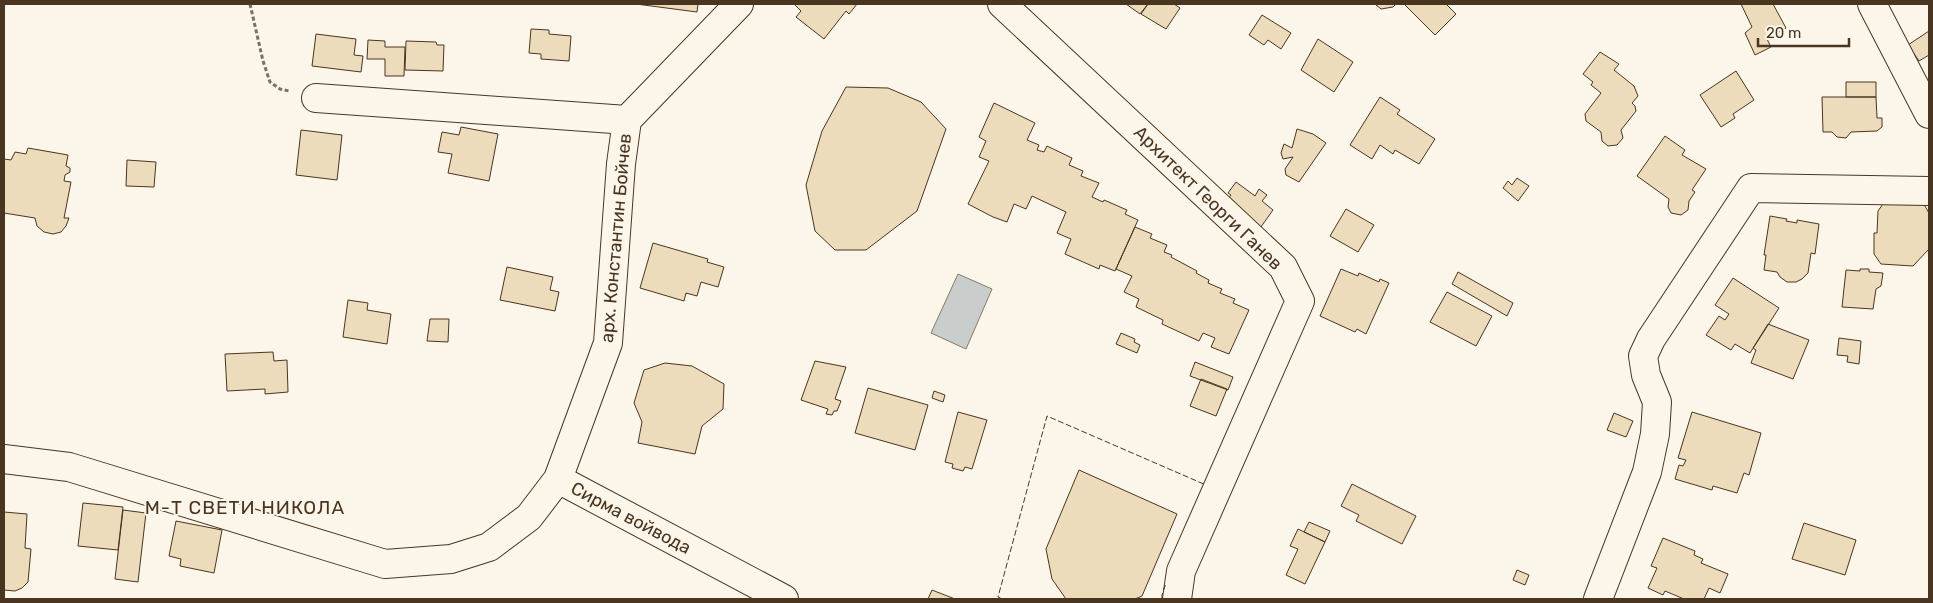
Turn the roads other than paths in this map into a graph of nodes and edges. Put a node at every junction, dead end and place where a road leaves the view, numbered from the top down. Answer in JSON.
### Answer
{"nodes":[{"id":1,"x":740,"y":4,"type":"edge"},
{"id":2,"x":1002,"y":4,"type":"edge"},
{"id":3,"x":1872,"y":4,"type":"edge"},
{"id":4,"x":316,"y":98,"type":"road end"},
{"id":5,"x":1929,"y":114,"type":"edge"},
{"id":6,"x":627,"y":120,"type":"junction"},
{"id":7,"x":1929,"y":191,"type":"edge"},
{"id":8,"x":4,"y":459,"type":"edge"},
{"id":9,"x":558,"y":479,"type":"junction"},
{"id":10,"x":784,"y":599,"type":"edge"},
{"id":11,"x":1177,"y":599,"type":"edge"},
{"id":12,"x":1598,"y":599,"type":"edge"}],
"edges":[{"from":1,"to":6,"type":"street","name":"арх. Константин Бойчев"},
{"from":2,"to":11,"type":"street","name":"Архитект Георги Ганев"},
{"from":3,"to":5,"type":"street"},
{"from":4,"to":6,"type":"street"},
{"from":6,"to":9,"type":"street","name":"арх. Константин Бойчев"},
{"from":7,"to":12,"type":"street"},
{"from":8,"to":9,"type":"street","name":"Сирма войвода"},
{"from":9,"to":10,"type":"street","name":"Сирма войвода"}]}
